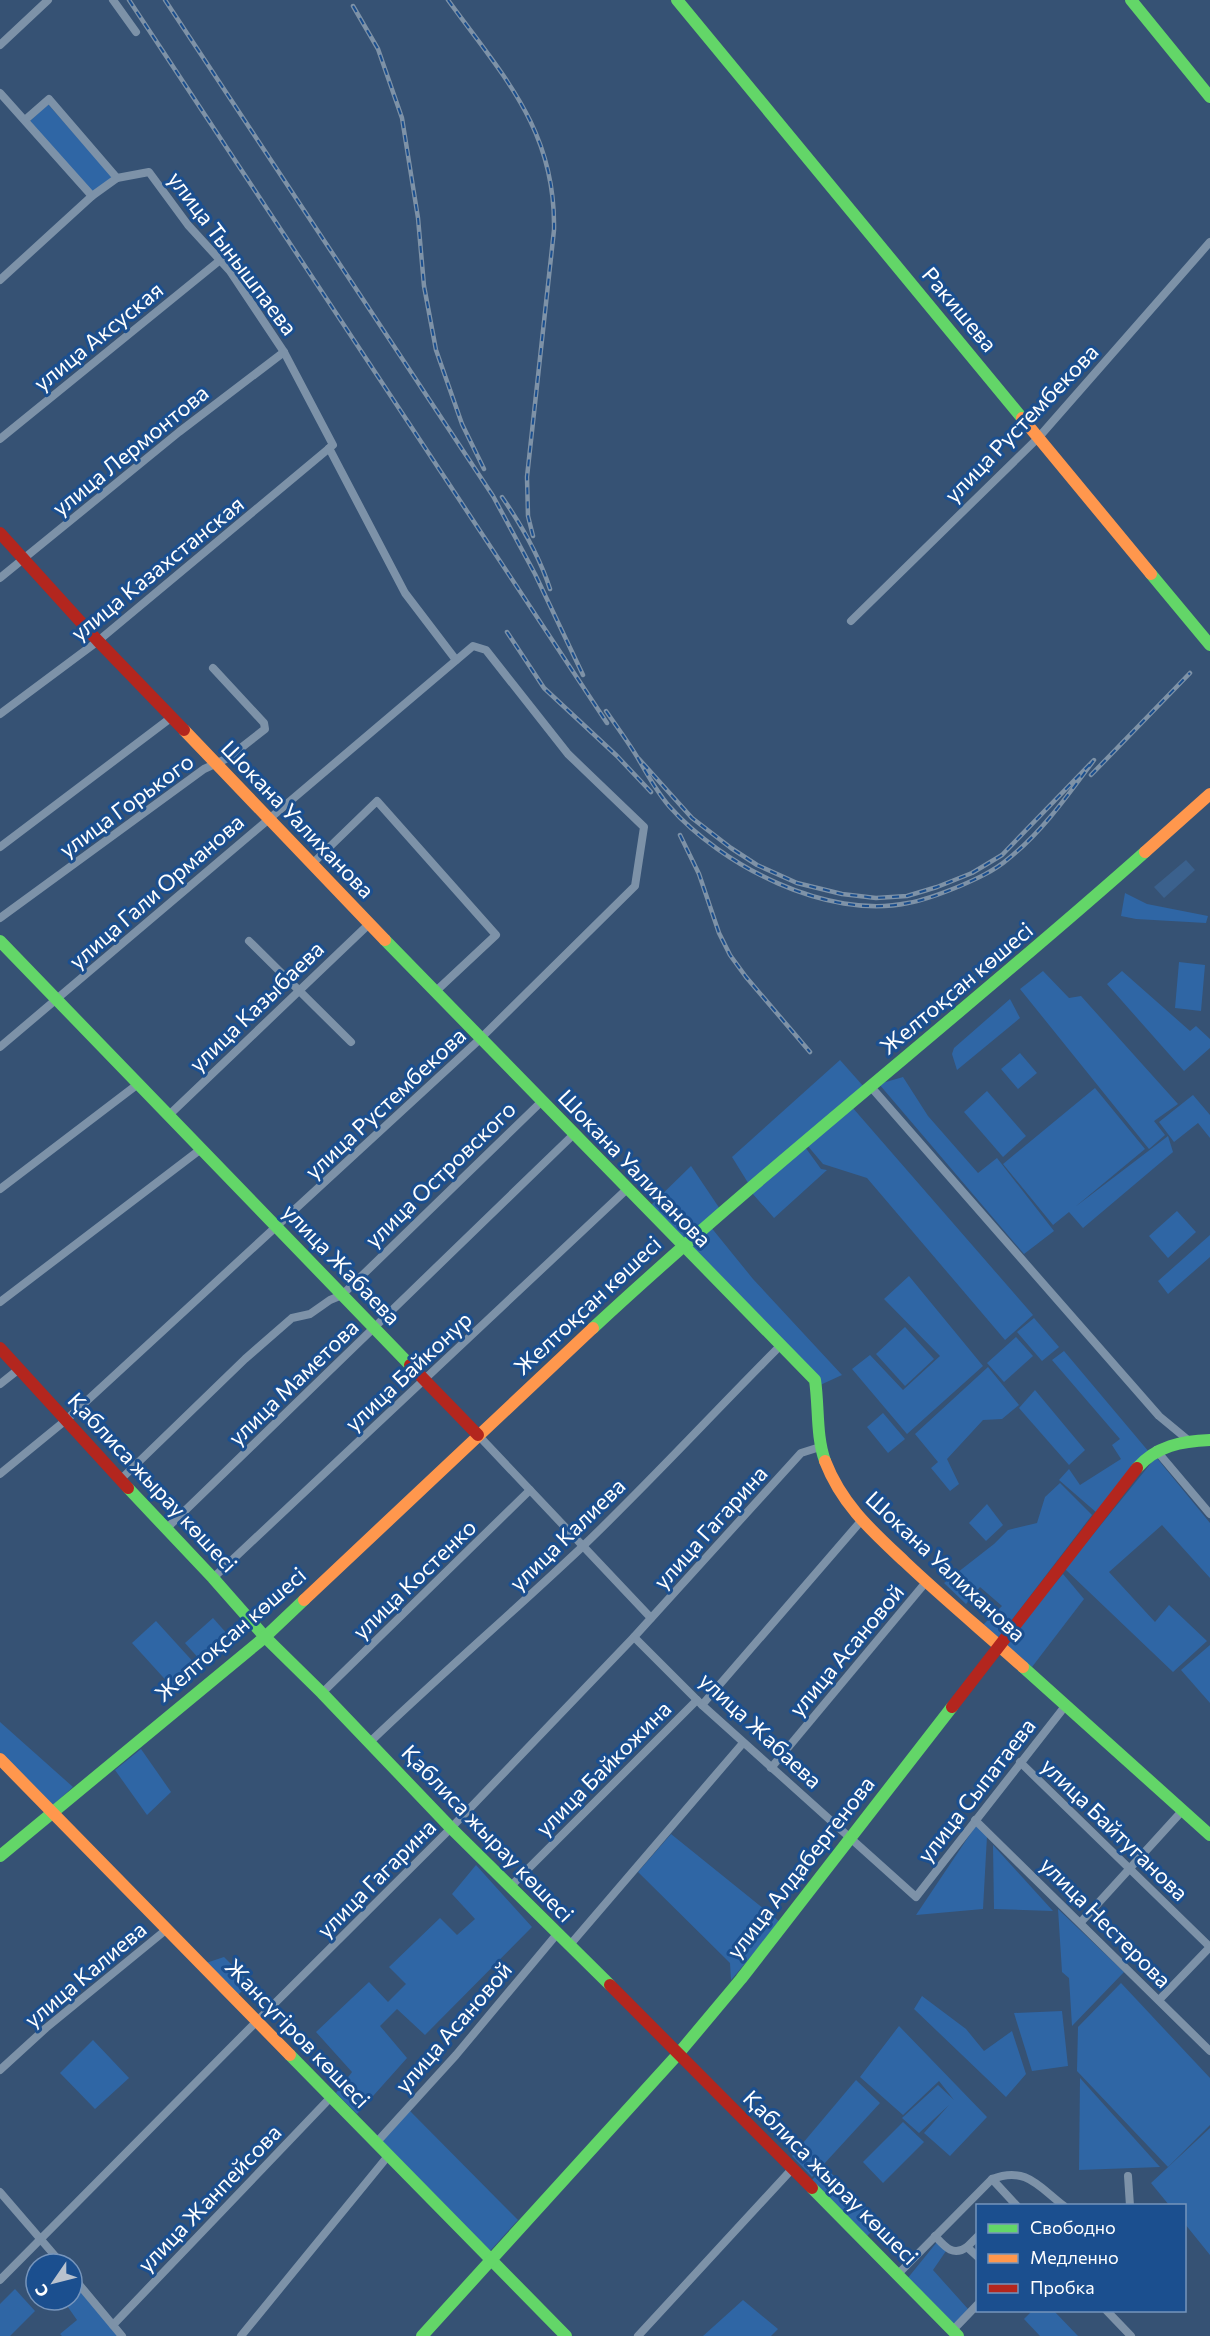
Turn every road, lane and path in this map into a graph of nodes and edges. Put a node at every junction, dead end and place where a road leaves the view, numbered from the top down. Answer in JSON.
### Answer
{"nodes":[{"id":1,"x":48,"y":0,"type":"edge"},
{"id":2,"x":113,"y":0,"type":"edge"},
{"id":3,"x":677,"y":0,"type":"edge"},
{"id":4,"x":1131,"y":0,"type":"edge"},
{"id":5,"x":136,"y":32,"type":"dead end"},
{"id":6,"x":0,"y":45,"type":"edge"},
{"id":7,"x":0,"y":93,"type":"edge"},
{"id":8,"x":1210,"y":97,"type":"edge"},
{"id":9,"x":25,"y":120,"type":"junction"},
{"id":10,"x":117,"y":178,"type":"junction"},
{"id":11,"x":92,"y":196,"type":"junction"},
{"id":12,"x":1210,"y":242,"type":"edge"},
{"id":13,"x":219,"y":261,"type":"junction"},
{"id":14,"x":0,"y":280,"type":"edge"},
{"id":15,"x":284,"y":352,"type":"junction"},
{"id":16,"x":1039,"y":437,"type":"junction"},
{"id":17,"x":0,"y":439,"type":"edge"},
{"id":18,"x":331,"y":447,"type":"junction"},
{"id":19,"x":0,"y":533,"type":"edge"},
{"id":20,"x":24,"y":559,"type":"junction"},
{"id":21,"x":0,"y":578,"type":"edge"},
{"id":22,"x":851,"y":621,"type":"dead end"},
{"id":23,"x":98,"y":641,"type":"junction"},
{"id":24,"x":1210,"y":645,"type":"edge"},
{"id":25,"x":456,"y":660,"type":"junction"},
{"id":26,"x":213,"y":668,"type":"dead end"},
{"id":27,"x":0,"y":714,"type":"edge"},
{"id":28,"x":172,"y":717,"type":"junction"},
{"id":29,"x":217,"y":763,"type":"junction"},
{"id":30,"x":1210,"y":794,"type":"edge"},
{"id":31,"x":269,"y":817,"type":"junction"},
{"id":32,"x":644,"y":827,"type":"joint"},
{"id":33,"x":0,"y":847,"type":"edge"},
{"id":34,"x":312,"y":863,"type":"junction"},
{"id":35,"x":0,"y":918,"type":"edge"},
{"id":36,"x":369,"y":924,"type":"junction"},
{"id":37,"x":0,"y":941,"type":"edge"},
{"id":38,"x":249,"y":941,"type":"dead end"},
{"id":39,"x":298,"y":990,"type":"junction"},
{"id":40,"x":435,"y":992,"type":"junction"},
{"id":41,"x":56,"y":1000,"type":"junction"},
{"id":42,"x":480,"y":1039,"type":"junction"},
{"id":43,"x":351,"y":1042,"type":"dead end"},
{"id":44,"x":0,"y":1047,"type":"edge"},
{"id":45,"x":138,"y":1084,"type":"junction"},
{"id":46,"x":871,"y":1087,"type":"junction"},
{"id":47,"x":541,"y":1102,"type":"junction"},
{"id":48,"x":168,"y":1116,"type":"junction"},
{"id":49,"x":573,"y":1135,"type":"junction"},
{"id":50,"x":201,"y":1149,"type":"junction"},
{"id":51,"x":0,"y":1190,"type":"edge"},
{"id":52,"x":626,"y":1190,"type":"junction"},
{"id":53,"x":277,"y":1227,"type":"junction"},
{"id":54,"x":682,"y":1246,"type":"junction"},
{"id":55,"x":342,"y":1295,"type":"junction"},
{"id":56,"x":0,"y":1302,"type":"edge"},
{"id":57,"x":375,"y":1329,"type":"junction"},
{"id":58,"x":782,"y":1344,"type":"junction"},
{"id":59,"x":0,"y":1348,"type":"edge"},
{"id":60,"x":19,"y":1369,"type":"junction"},
{"id":61,"x":425,"y":1380,"type":"junction"},
{"id":62,"x":0,"y":1384,"type":"edge"},
{"id":63,"x":66,"y":1420,"type":"junction"},
{"id":64,"x":478,"y":1435,"type":"junction"},
{"id":65,"x":1188,"y":1440,"type":"junction"},
{"id":66,"x":1210,"y":1440,"type":"edge"},
{"id":67,"x":820,"y":1447,"type":"junction"},
{"id":68,"x":1156,"y":1450,"type":"junction"},
{"id":69,"x":0,"y":1474,"type":"edge"},
{"id":70,"x":120,"y":1480,"type":"junction"},
{"id":71,"x":530,"y":1490,"type":"junction"},
{"id":72,"x":1210,"y":1514,"type":"edge"},
{"id":73,"x":861,"y":1521,"type":"junction"},
{"id":74,"x":166,"y":1529,"type":"junction"},
{"id":75,"x":583,"y":1545,"type":"junction"},
{"id":76,"x":213,"y":1578,"type":"junction"},
{"id":77,"x":926,"y":1582,"type":"junction"},
{"id":78,"x":651,"y":1618,"type":"junction"},
{"id":79,"x":265,"y":1637,"type":"junction"},
{"id":80,"x":634,"y":1637,"type":"junction"},
{"id":81,"x":1000,"y":1646,"type":"junction"},
{"id":82,"x":322,"y":1693,"type":"junction"},
{"id":83,"x":700,"y":1703,"type":"junction"},
{"id":84,"x":1065,"y":1705,"type":"junction"},
{"id":85,"x":370,"y":1742,"type":"junction"},
{"id":86,"x":743,"y":1743,"type":"junction"},
{"id":87,"x":0,"y":1759,"type":"edge"},
{"id":88,"x":1020,"y":1762,"type":"junction"},
{"id":89,"x":771,"y":1768,"type":"junction"},
{"id":90,"x":53,"y":1810,"type":"junction"},
{"id":91,"x":1183,"y":1810,"type":"junction"},
{"id":92,"x":975,"y":1820,"type":"junction"},
{"id":93,"x":451,"y":1828,"type":"junction"},
{"id":94,"x":1210,"y":1835,"type":"edge"},
{"id":95,"x":848,"y":1838,"type":"junction"},
{"id":96,"x":0,"y":1856,"type":"edge"},
{"id":97,"x":1129,"y":1869,"type":"junction"},
{"id":98,"x":510,"y":1887,"type":"junction"},
{"id":99,"x":916,"y":1898,"type":"joint"},
{"id":100,"x":1081,"y":1922,"type":"junction"},
{"id":101,"x":167,"y":1929,"type":"junction"},
{"id":102,"x":557,"y":1934,"type":"junction"},
{"id":103,"x":569,"y":1946,"type":"junction"},
{"id":104,"x":1210,"y":1947,"type":"edge"},
{"id":105,"x":1159,"y":2000,"type":"junction"},
{"id":106,"x":256,"y":2020,"type":"junction"},
{"id":107,"x":1210,"y":2051,"type":"edge"},
{"id":108,"x":679,"y":2053,"type":"junction"},
{"id":109,"x":0,"y":2070,"type":"edge"},
{"id":110,"x":331,"y":2097,"type":"junction"},
{"id":111,"x":375,"y":2143,"type":"junction"},
{"id":112,"x":388,"y":2156,"type":"junction"},
{"id":113,"x":793,"y":2168,"type":"junction"},
{"id":114,"x":1128,"y":2176,"type":"dead end"},
{"id":115,"x":992,"y":2179,"type":"junction"},
{"id":116,"x":0,"y":2192,"type":"edge"},
{"id":117,"x":1016,"y":2204,"type":"edge"},
{"id":118,"x":1063,"y":2204,"type":"edge"},
{"id":119,"x":1130,"y":2204,"type":"edge"},
{"id":120,"x":935,"y":2236,"type":"junction"},
{"id":121,"x":976,"y":2238,"type":"edge"},
{"id":122,"x":40,"y":2239,"type":"junction"},
{"id":123,"x":967,"y":2247,"type":"junction"},
{"id":124,"x":51,"y":2252,"type":"edge"},
{"id":125,"x":976,"y":2256,"type":"edge"},
{"id":126,"x":491,"y":2258,"type":"junction"},
{"id":127,"x":898,"y":2274,"type":"junction"},
{"id":128,"x":0,"y":2280,"type":"edge"},
{"id":129,"x":84,"y":2290,"type":"edge"},
{"id":130,"x":976,"y":2307,"type":"edge"},
{"id":131,"x":1108,"y":2312,"type":"edge"},
{"id":132,"x":113,"y":2325,"type":"junction"},
{"id":133,"x":956,"y":2333,"type":"edge"},
{"id":134,"x":122,"y":2336,"type":"edge"},
{"id":135,"x":240,"y":2336,"type":"edge"},
{"id":136,"x":422,"y":2336,"type":"edge"},
{"id":137,"x":566,"y":2336,"type":"edge"},
{"id":138,"x":638,"y":2336,"type":"edge"},
{"id":139,"x":1131,"y":2336,"type":"edge"}],
"edges":[{"from":1,"to":6,"type":"street"},
{"from":2,"to":5,"type":"street"},
{"from":3,"to":16,"type":"street","name":"Ракишева"},
{"from":4,"to":8,"type":"street"},
{"from":7,"to":9,"type":"street"},
{"from":9,"to":10,"type":"street"},
{"from":9,"to":11,"type":"street"},
{"from":10,"to":11,"type":"street","name":"улица Тынышпаева"},
{"from":10,"to":13,"type":"street","name":"улица Тынышпаева"},
{"from":11,"to":14,"type":"street","name":"улица Тынышпаева"},
{"from":12,"to":16,"type":"street","name":"улица Рустембекова"},
{"from":13,"to":15,"type":"street","name":"улица Тынышпаева"},
{"from":13,"to":17,"type":"street","name":"улица Аксуская"},
{"from":15,"to":18,"type":"street","name":"улица Тынышпаева"},
{"from":15,"to":20,"type":"street","name":"улица Лермонтова"},
{"from":16,"to":22,"type":"street","name":"улица Рустембекова"},
{"from":16,"to":24,"type":"street","name":"Ракишева"},
{"from":18,"to":23,"type":"street","name":"улица Казахстанская"},
{"from":18,"to":25,"type":"street","name":"улица Тынышпаева"},
{"from":19,"to":20,"type":"street","name":"Шокана Уалиханова"},
{"from":20,"to":21,"type":"street","name":"улица Лермонтова"},
{"from":20,"to":23,"type":"street","name":"Шокана Уалиханова"},
{"from":23,"to":27,"type":"street","name":"улица Казахстанская"},
{"from":23,"to":28,"type":"street","name":"Шокана Уалиханова"},
{"from":25,"to":31,"type":"street","name":"улица Гали Орманова"},
{"from":25,"to":32,"type":"street","name":"улица Гали Орманова"},
{"from":26,"to":29,"type":"street","name":"улица Горького"},
{"from":28,"to":29,"type":"street","name":"Шокана Уалиханова"},
{"from":28,"to":33,"type":"street"},
{"from":29,"to":31,"type":"street","name":"Шокана Уалиханова"},
{"from":29,"to":35,"type":"street","name":"улица Горького"},
{"from":30,"to":46,"type":"street","name":"Желтоқсан көшесі"},
{"from":31,"to":34,"type":"street","name":"Шокана Уалиханова"},
{"from":31,"to":41,"type":"street","name":"улица Гали Орманова"},
{"from":32,"to":42,"type":"street","name":"улица Рустембекова"},
{"from":34,"to":36,"type":"street","name":"Шокана Уалиханова"},
{"from":34,"to":40,"type":"street"},
{"from":36,"to":39,"type":"street","name":"улица Казыбаева"},
{"from":36,"to":40,"type":"street","name":"Шокана Уалиханова"},
{"from":37,"to":41,"type":"street","name":"улица Жабаева"},
{"from":38,"to":39,"type":"street"},
{"from":39,"to":43,"type":"street"},
{"from":39,"to":48,"type":"street","name":"улица Казыбаева"},
{"from":40,"to":42,"type":"street","name":"Шокана Уалиханова"},
{"from":41,"to":44,"type":"street","name":"улица Гали Орманова"},
{"from":41,"to":45,"type":"street","name":"улица Жабаева"},
{"from":42,"to":47,"type":"street","name":"Шокана Уалиханова"},
{"from":42,"to":53,"type":"street","name":"улица Рустембекова"},
{"from":45,"to":48,"type":"street","name":"улица Жабаева"},
{"from":45,"to":51,"type":"street"},
{"from":46,"to":54,"type":"street","name":"Желтоқсан көшесі"},
{"from":46,"to":65,"type":"street"},
{"from":47,"to":49,"type":"street","name":"Шокана Уалиханова"},
{"from":47,"to":55,"type":"street","name":"улица Островского"},
{"from":48,"to":50,"type":"street","name":"улица Жабаева"},
{"from":49,"to":52,"type":"street","name":"Шокана Уалиханова"},
{"from":49,"to":57,"type":"street","name":"улица Маметова"},
{"from":50,"to":53,"type":"street","name":"улица Жабаева"},
{"from":50,"to":56,"type":"street"},
{"from":52,"to":54,"type":"street","name":"Шокана Уалиханова"},
{"from":52,"to":61,"type":"street","name":"улица Байконур"},
{"from":53,"to":55,"type":"street","name":"улица Жабаева"},
{"from":53,"to":63,"type":"street","name":"улица Рустембекова"},
{"from":54,"to":58,"type":"street","name":"Шокана Уалиханова"},
{"from":54,"to":64,"type":"street","name":"Желтоқсан көшесі"},
{"from":55,"to":57,"type":"street","name":"улица Жабаева"},
{"from":55,"to":70,"type":"street","name":"улица Островского"},
{"from":57,"to":61,"type":"street","name":"улица Жабаева"},
{"from":57,"to":74,"type":"street","name":"улица Маметова"},
{"from":58,"to":67,"type":"street","name":"Шокана Уалиханова"},
{"from":58,"to":75,"type":"street","name":"улица Калиева"},
{"from":59,"to":60,"type":"street","name":"Қаблиса жырау көшесі"},
{"from":60,"to":62,"type":"street"},
{"from":60,"to":63,"type":"street","name":"Қаблиса жырау көшесі"},
{"from":61,"to":64,"type":"street","name":"улица Жабаева"},
{"from":61,"to":76,"type":"street","name":"улица Байконур"},
{"from":63,"to":69,"type":"street","name":"улица Рустембекова"},
{"from":63,"to":70,"type":"street","name":"Қаблиса жырау көшесі"},
{"from":64,"to":71,"type":"street","name":"улица Жабаева"},
{"from":64,"to":79,"type":"street","name":"Желтоқсан көшесі"},
{"from":65,"to":66,"type":"street","name":"улица Алдабергенова"},
{"from":65,"to":68,"type":"street","name":"улица Алдабергенова"},
{"from":67,"to":73,"type":"street","name":"Шокана Уалиханова"},
{"from":67,"to":78,"type":"street","name":"улица Гагарина"},
{"from":68,"to":72,"type":"street"},
{"from":68,"to":81,"type":"street","name":"улица Алдабергенова"},
{"from":70,"to":74,"type":"street","name":"Қаблиса жырау көшесі"},
{"from":71,"to":75,"type":"street","name":"улица Жабаева"},
{"from":71,"to":82,"type":"street","name":"улица Костенко"},
{"from":73,"to":77,"type":"street","name":"Шокана Уалиханова"},
{"from":73,"to":83,"type":"street","name":"улица Байкожина"},
{"from":74,"to":76,"type":"street","name":"Қаблиса жырау көшесі"},
{"from":75,"to":78,"type":"street","name":"улица Жабаева"},
{"from":75,"to":85,"type":"street","name":"улица Калиева"},
{"from":76,"to":79,"type":"street","name":"Қаблиса жырау көшесі"},
{"from":77,"to":81,"type":"street","name":"Шокана Уалиханова"},
{"from":77,"to":89,"type":"street","name":"улица Асановой"},
{"from":78,"to":80,"type":"street","name":"улица Гагарина"},
{"from":79,"to":82,"type":"street","name":"Қаблиса жырау көшесі"},
{"from":79,"to":90,"type":"street","name":"Желтоқсан көшесі"},
{"from":80,"to":83,"type":"street","name":"улица Жабаева"},
{"from":80,"to":93,"type":"street","name":"улица Гагарина"},
{"from":81,"to":84,"type":"street","name":"Шокана Уалиханова"},
{"from":81,"to":95,"type":"street","name":"улица Алдабергенова"},
{"from":82,"to":85,"type":"street","name":"Қаблиса жырау көшесі"},
{"from":83,"to":86,"type":"street","name":"улица Жабаева"},
{"from":83,"to":98,"type":"street","name":"улица Байкожина"},
{"from":84,"to":88,"type":"street","name":"улица Сыпатаева"},
{"from":84,"to":91,"type":"street","name":"Шокана Уалиханова"},
{"from":85,"to":93,"type":"street","name":"Қаблиса жырау көшесі"},
{"from":86,"to":89,"type":"street","name":"улица Жабаева"},
{"from":86,"to":103,"type":"street"},
{"from":87,"to":90,"type":"street","name":"Жансүгіров көшесі"},
{"from":88,"to":92,"type":"street","name":"улица Сыпатаева"},
{"from":88,"to":97,"type":"street","name":"улица Байтуганова"},
{"from":89,"to":95,"type":"street","name":"улица Жабаева"},
{"from":90,"to":96,"type":"street","name":"Желтоқсан көшесі"},
{"from":90,"to":101,"type":"street","name":"Жансүгіров көшесі"},
{"from":91,"to":94,"type":"street","name":"Шокана Уалиханова"},
{"from":91,"to":97,"type":"street"},
{"from":92,"to":99,"type":"street","name":"улица Сыпатаева"},
{"from":92,"to":100,"type":"street","name":"улица Нестерова"},
{"from":93,"to":98,"type":"street","name":"Қаблиса жырау көшесі"},
{"from":93,"to":106,"type":"street","name":"улица Гагарина"},
{"from":95,"to":99,"type":"street","name":"улица Жабаева"},
{"from":95,"to":108,"type":"street","name":"улица Алдабергенова"},
{"from":97,"to":100,"type":"street"},
{"from":97,"to":104,"type":"street","name":"улица Байтуганова"},
{"from":98,"to":102,"type":"street","name":"Қаблиса жырау көшесі"},
{"from":100,"to":105,"type":"street","name":"улица Нестерова"},
{"from":101,"to":106,"type":"street","name":"Жансүгіров көшесі"},
{"from":101,"to":109,"type":"street","name":"улица Калиева"},
{"from":102,"to":103,"type":"street","name":"Қаблиса жырау көшесі"},
{"from":102,"to":111,"type":"street","name":"улица Асановой"},
{"from":103,"to":108,"type":"street","name":"Қаблиса жырау көшесі"},
{"from":104,"to":105,"type":"street"},
{"from":105,"to":107,"type":"street","name":"улица Нестерова"},
{"from":106,"to":110,"type":"street","name":"Жансүгіров көшесі"},
{"from":106,"to":122,"type":"street","name":"улица Гагарина"},
{"from":108,"to":113,"type":"street","name":"Қаблиса жырау көшесі"},
{"from":108,"to":126,"type":"street","name":"улица Алдабергенова"},
{"from":110,"to":111,"type":"street","name":"Жансүгіров көшесі"},
{"from":110,"to":132,"type":"street","name":"улица Жанпейсова"},
{"from":111,"to":112,"type":"street","name":"Жансүгіров көшесі"},
{"from":112,"to":126,"type":"street","name":"Жансүгіров көшесі"},
{"from":112,"to":135,"type":"street"},
{"from":113,"to":127,"type":"street","name":"Қаблиса жырау көшесі"},
{"from":113,"to":138,"type":"street"},
{"from":114,"to":119,"type":"street"},
{"from":115,"to":117,"type":"street"},
{"from":115,"to":118,"type":"street"},
{"from":115,"to":120,"type":"street"},
{"from":116,"to":122,"type":"street"},
{"from":120,"to":123,"type":"street"},
{"from":120,"to":127,"type":"street"},
{"from":121,"to":123,"type":"street"},
{"from":122,"to":124,"type":"street"},
{"from":122,"to":128,"type":"street","name":"улица Гагарина"},
{"from":123,"to":125,"type":"street"},
{"from":126,"to":136,"type":"street","name":"улица Алдабергенова"},
{"from":126,"to":137,"type":"street","name":"Жансүгіров көшесі"},
{"from":127,"to":133,"type":"street","name":"Қаблиса жырау көшесі"},
{"from":129,"to":132,"type":"street"},
{"from":130,"to":133,"type":"street"},
{"from":131,"to":139,"type":"street"},
{"from":132,"to":134,"type":"street"}]}
